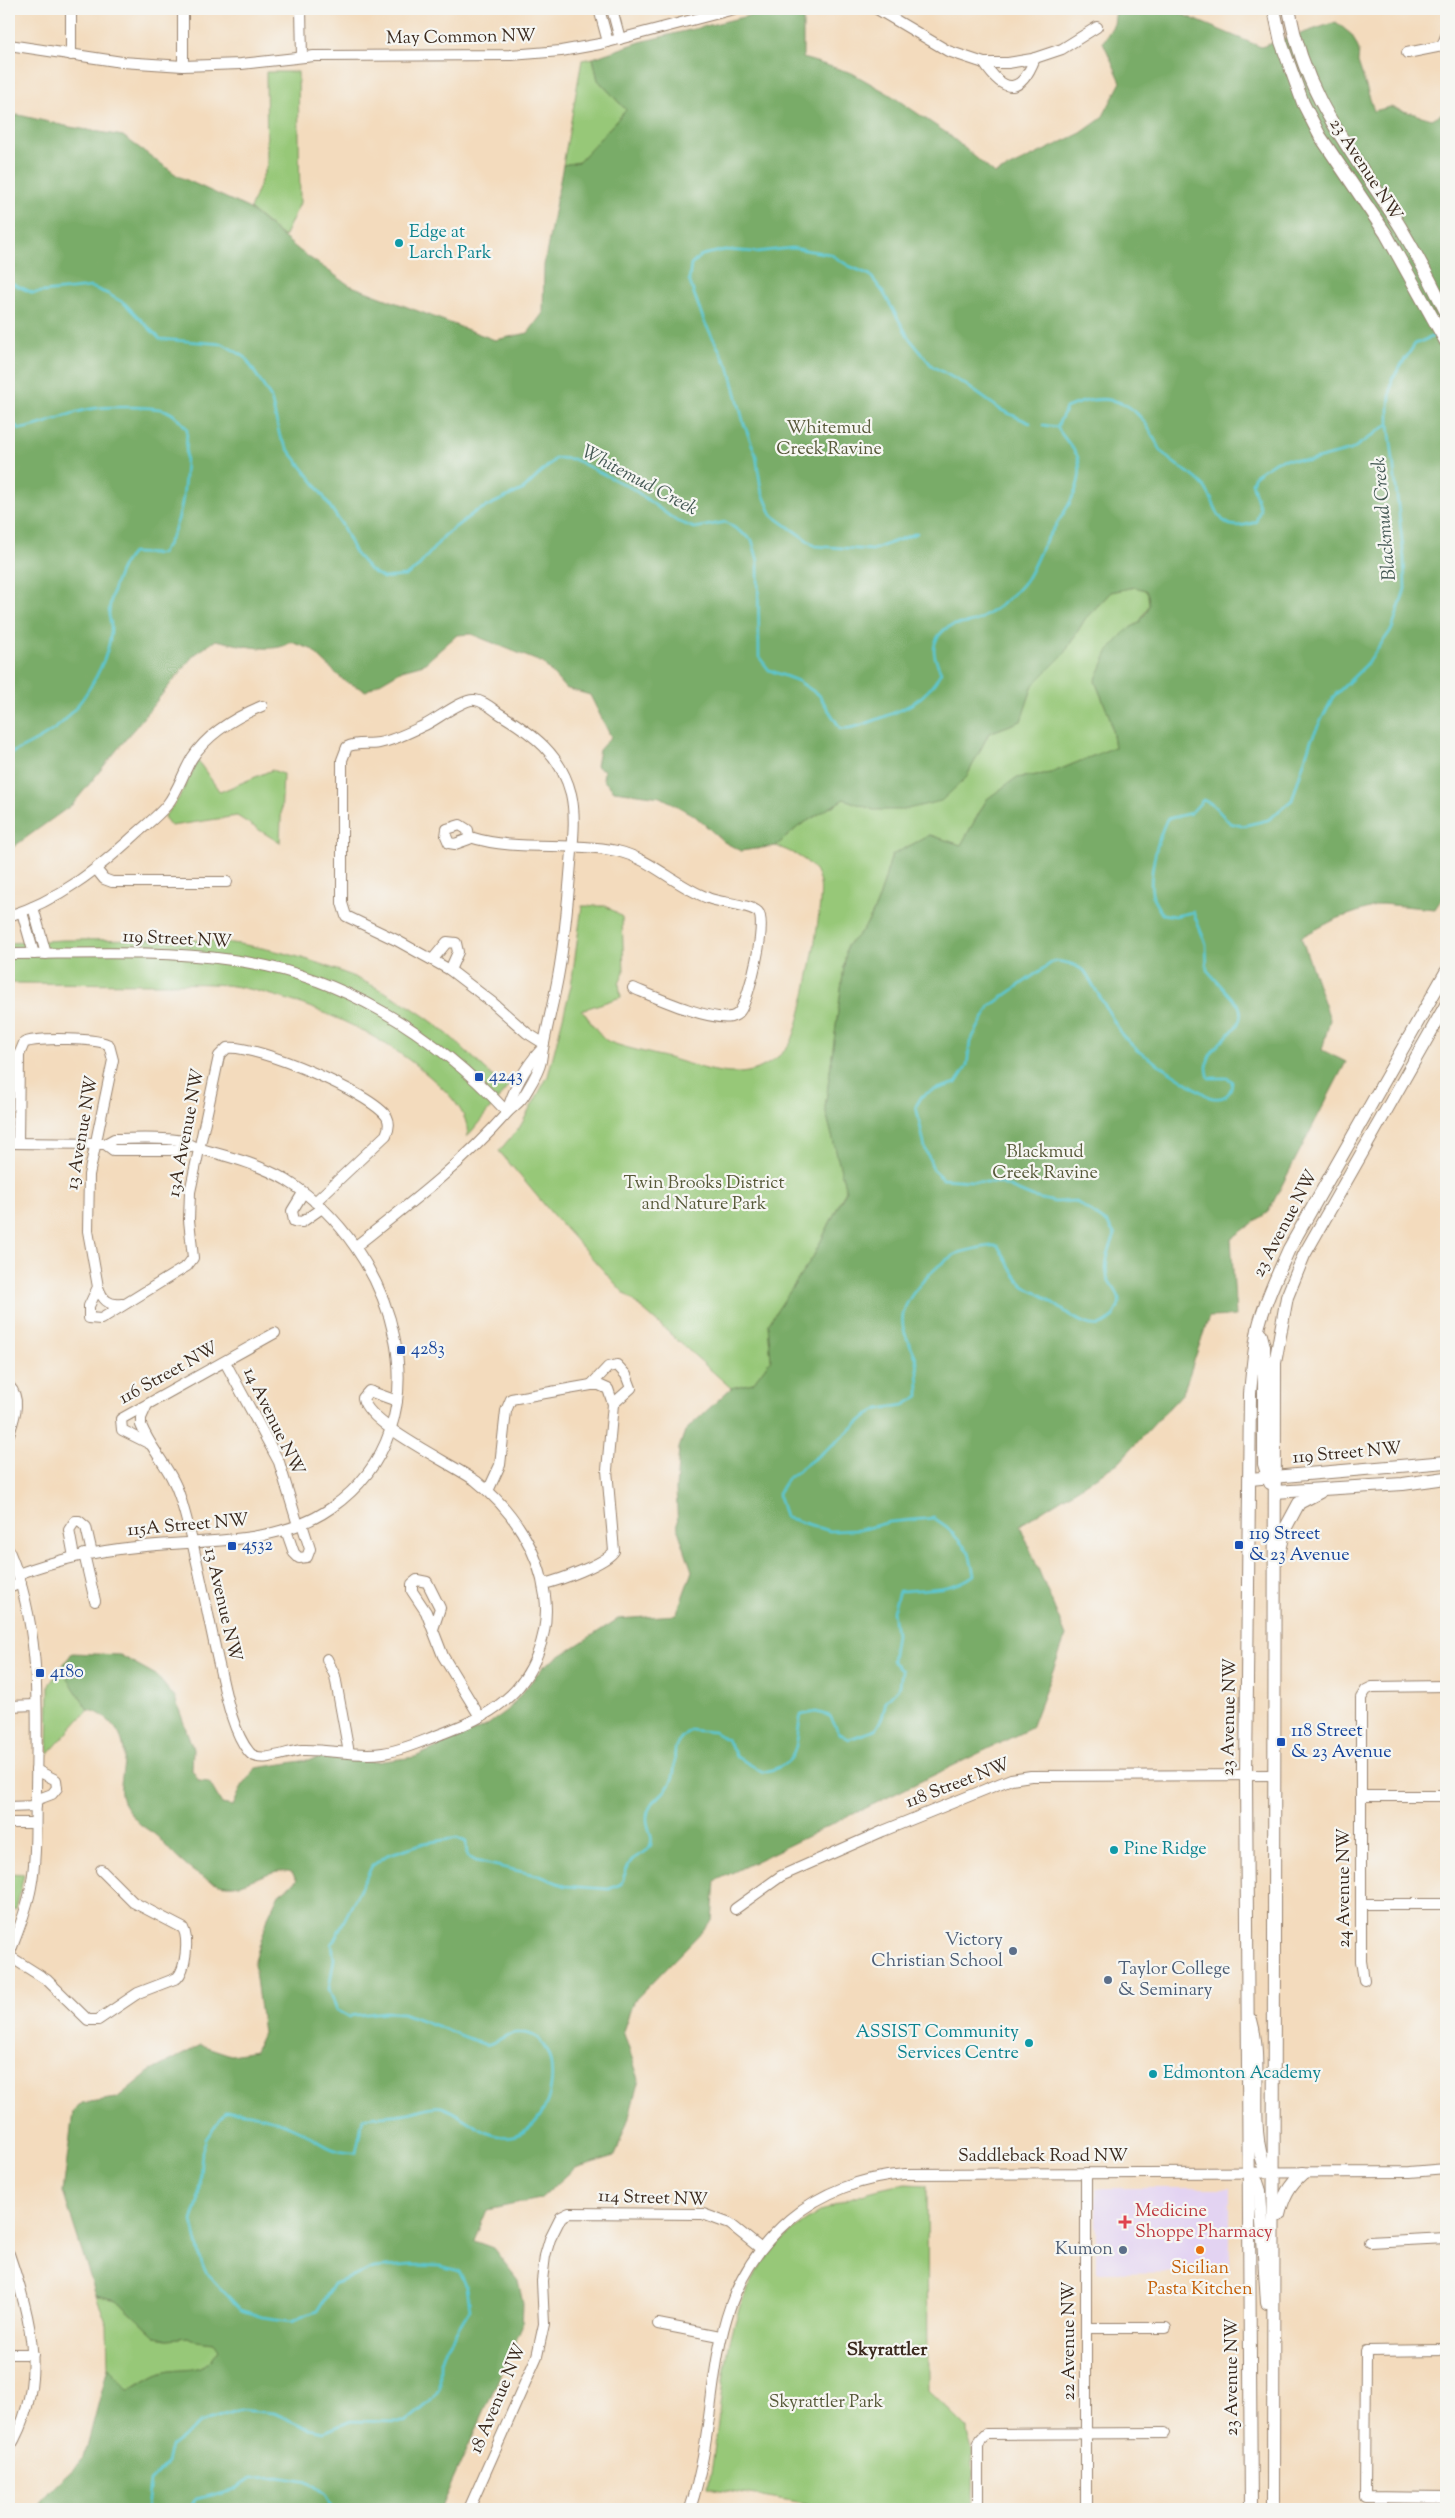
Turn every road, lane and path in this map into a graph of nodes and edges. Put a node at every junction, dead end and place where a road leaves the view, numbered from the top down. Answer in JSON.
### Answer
{"nodes":[{"id":1,"x":71,"y":9,"type":"edge"},
{"id":2,"x":183,"y":9,"type":"edge"},
{"id":3,"x":301,"y":9,"type":"edge"},
{"id":4,"x":599,"y":9,"type":"edge"},
{"id":5,"x":612,"y":9,"type":"edge"},
{"id":6,"x":734,"y":9,"type":"edge"},
{"id":7,"x":876,"y":9,"type":"edge"},
{"id":8,"x":1274,"y":9,"type":"edge"},
{"id":9,"x":1289,"y":9,"type":"edge"},
{"id":10,"x":1097,"y":27,"type":"dead end"},
{"id":11,"x":1446,"y":36,"type":"edge"},
{"id":12,"x":620,"y":38,"type":"junction"},
{"id":13,"x":608,"y":42,"type":"junction"},
{"id":14,"x":9,"y":46,"type":"edge"},
{"id":15,"x":1407,"y":53,"type":"dead end"},
{"id":16,"x":71,"y":54,"type":"junction"},
{"id":17,"x":302,"y":57,"type":"junction"},
{"id":18,"x":1036,"y":58,"type":"junction"},
{"id":19,"x":984,"y":63,"type":"junction"},
{"id":20,"x":183,"y":66,"type":"junction"},
{"id":21,"x":1446,"y":312,"type":"edge"},
{"id":22,"x":1446,"y":342,"type":"edge"},
{"id":23,"x":262,"y":706,"type":"dead end"},
{"id":24,"x":470,"y":837,"type":"dead end"},
{"id":25,"x":572,"y":847,"type":"junction"},
{"id":26,"x":96,"y":869,"type":"junction"},
{"id":27,"x":227,"y":882,"type":"dead end"},
{"id":28,"x":33,"y":907,"type":"junction"},
{"id":29,"x":22,"y":912,"type":"junction"},
{"id":30,"x":9,"y":916,"type":"edge"},
{"id":31,"x":9,"y":954,"type":"edge"},
{"id":32,"x":34,"y":954,"type":"junction"},
{"id":33,"x":46,"y":954,"type":"junction"},
{"id":34,"x":433,"y":959,"type":"junction"},
{"id":35,"x":450,"y":970,"type":"junction"},
{"id":36,"x":1446,"y":972,"type":"edge"},
{"id":37,"x":633,"y":988,"type":"dead end"},
{"id":38,"x":1446,"y":1005,"type":"edge"},
{"id":39,"x":542,"y":1047,"type":"junction"},
{"id":40,"x":507,"y":1112,"type":"junction"},
{"id":41,"x":13,"y":1143,"type":"edge"},
{"id":42,"x":99,"y":1144,"type":"junction"},
{"id":43,"x":195,"y":1147,"type":"junction"},
{"id":44,"x":303,"y":1193,"type":"junction"},
{"id":45,"x":318,"y":1205,"type":"junction"},
{"id":46,"x":356,"y":1246,"type":"junction"},
{"id":47,"x":98,"y":1287,"type":"junction"},
{"id":48,"x":124,"y":1304,"type":"junction"},
{"id":49,"x":1259,"y":1326,"type":"junction"},
{"id":50,"x":275,"y":1333,"type":"dead end"},
{"id":51,"x":225,"y":1362,"type":"junction"},
{"id":52,"x":591,"y":1385,"type":"junction"},
{"id":53,"x":9,"y":1386,"type":"edge"},
{"id":54,"x":397,"y":1400,"type":"junction"},
{"id":55,"x":613,"y":1404,"type":"junction"},
{"id":56,"x":146,"y":1407,"type":"junction"},
{"id":57,"x":390,"y":1429,"type":"junction"},
{"id":58,"x":9,"y":1434,"type":"edge"},
{"id":59,"x":154,"y":1448,"type":"junction"},
{"id":60,"x":1446,"y":1462,"type":"edge"},
{"id":61,"x":1270,"y":1478,"type":"junction"},
{"id":62,"x":1446,"y":1478,"type":"edge"},
{"id":63,"x":1250,"y":1479,"type":"junction"},
{"id":64,"x":1325,"y":1489,"type":"junction"},
{"id":65,"x":488,"y":1491,"type":"junction"},
{"id":66,"x":1275,"y":1492,"type":"junction"},
{"id":67,"x":300,"y":1524,"type":"junction"},
{"id":68,"x":286,"y":1530,"type":"junction"},
{"id":69,"x":191,"y":1542,"type":"junction"},
{"id":70,"x":9,"y":1551,"type":"edge"},
{"id":71,"x":84,"y":1555,"type":"junction"},
{"id":72,"x":15,"y":1572,"type":"edge"},
{"id":73,"x":543,"y":1584,"type":"junction"},
{"id":74,"x":9,"y":1588,"type":"edge"},
{"id":75,"x":95,"y":1601,"type":"dead end"},
{"id":76,"x":1275,"y":1619,"type":"junction"},
{"id":77,"x":433,"y":1629,"type":"dead end"},
{"id":78,"x":327,"y":1659,"type":"dead end"},
{"id":79,"x":1446,"y":1686,"type":"edge"},
{"id":80,"x":9,"y":1706,"type":"edge"},
{"id":81,"x":36,"y":1706,"type":"junction"},
{"id":82,"x":480,"y":1717,"type":"junction"},
{"id":83,"x":348,"y":1753,"type":"junction"},
{"id":84,"x":36,"y":1770,"type":"junction"},
{"id":85,"x":1246,"y":1776,"type":"junction"},
{"id":86,"x":1274,"y":1776,"type":"junction"},
{"id":87,"x":1361,"y":1796,"type":"junction"},
{"id":88,"x":1446,"y":1796,"type":"edge"},
{"id":89,"x":36,"y":1803,"type":"junction"},
{"id":90,"x":9,"y":1806,"type":"edge"},
{"id":91,"x":9,"y":1823,"type":"edge"},
{"id":92,"x":36,"y":1823,"type":"junction"},
{"id":93,"x":101,"y":1870,"type":"dead end"},
{"id":94,"x":1361,"y":1904,"type":"junction"},
{"id":95,"x":1446,"y":1904,"type":"edge"},
{"id":96,"x":735,"y":1909,"type":"dead end"},
{"id":97,"x":9,"y":1956,"type":"edge"},
{"id":98,"x":1364,"y":1980,"type":"dead end"},
{"id":99,"x":1247,"y":2003,"type":"junction"},
{"id":100,"x":1446,"y":2169,"type":"edge"},
{"id":101,"x":1086,"y":2173,"type":"junction"},
{"id":102,"x":1250,"y":2173,"type":"junction"},
{"id":103,"x":1274,"y":2173,"type":"junction"},
{"id":104,"x":1303,"y":2173,"type":"junction"},
{"id":105,"x":566,"y":2213,"type":"joint"},
{"id":106,"x":1446,"y":2238,"type":"edge"},
{"id":107,"x":1274,"y":2239,"type":"junction"},
{"id":108,"x":1369,"y":2242,"type":"dead end"},
{"id":109,"x":760,"y":2248,"type":"junction"},
{"id":110,"x":9,"y":2254,"type":"edge"},
{"id":111,"x":658,"y":2324,"type":"dead end"},
{"id":112,"x":1086,"y":2328,"type":"junction"},
{"id":113,"x":1166,"y":2328,"type":"dead end"},
{"id":114,"x":1273,"y":2333,"type":"junction"},
{"id":115,"x":720,"y":2336,"type":"junction"},
{"id":116,"x":1446,"y":2350,"type":"edge"},
{"id":117,"x":9,"y":2354,"type":"edge"},
{"id":118,"x":33,"y":2354,"type":"junction"},
{"id":119,"x":1086,"y":2433,"type":"junction"},
{"id":120,"x":1165,"y":2433,"type":"dead end"},
{"id":121,"x":9,"y":2449,"type":"edge"},
{"id":122,"x":1446,"y":2498,"type":"edge"},
{"id":123,"x":468,"y":2509,"type":"edge"},
{"id":124,"x":690,"y":2509,"type":"edge"},
{"id":125,"x":978,"y":2509,"type":"edge"},
{"id":126,"x":1086,"y":2509,"type":"edge"},
{"id":127,"x":1251,"y":2509,"type":"edge"},
{"id":128,"x":1273,"y":2509,"type":"edge"}],
"edges":[{"from":1,"to":16,"type":"street"},
{"from":2,"to":20,"type":"street"},
{"from":3,"to":17,"type":"street"},
{"from":4,"to":13,"type":"street"},
{"from":5,"to":12,"type":"street"},
{"from":6,"to":12,"type":"street","name":"May Common NW"},
{"from":7,"to":19,"type":"street"},
{"from":8,"to":22,"type":"main road","name":"23 Avenue NW"},
{"from":9,"to":21,"type":"main road","name":"23 Avenue NW"},
{"from":10,"to":18,"type":"street"},
{"from":11,"to":15,"type":"street"},
{"from":12,"to":13,"type":"street","name":"May Common NW"},
{"from":13,"to":17,"type":"street","name":"May Common NW"},
{"from":14,"to":16,"type":"street","name":"May Common NW"},
{"from":16,"to":20,"type":"street","name":"May Common NW"},
{"from":17,"to":20,"type":"street","name":"May Common NW"},
{"from":18,"to":19,"type":"street"},
{"from":18,"to":19,"type":"street"},
{"from":23,"to":26,"type":"street"},
{"from":24,"to":25,"type":"street"},
{"from":25,"to":34,"type":"street"},
{"from":25,"to":37,"type":"street"},
{"from":25,"to":39,"type":"street"},
{"from":26,"to":27,"type":"street"},
{"from":26,"to":28,"type":"street"},
{"from":28,"to":29,"type":"street"},
{"from":28,"to":33,"type":"street"},
{"from":29,"to":30,"type":"street"},
{"from":29,"to":32,"type":"street"},
{"from":31,"to":32,"type":"street","name":"119 Street NW"},
{"from":32,"to":33,"type":"street","name":"119 Street NW"},
{"from":33,"to":40,"type":"street","name":"119 Street NW"},
{"from":34,"to":35,"type":"street"},
{"from":34,"to":35,"type":"street"},
{"from":35,"to":39,"type":"street"},
{"from":36,"to":49,"type":"main road","name":"23 Avenue NW"},
{"from":38,"to":61,"type":"main road","name":"23 Avenue NW"},
{"from":39,"to":40,"type":"street"},
{"from":40,"to":46,"type":"street"},
{"from":41,"to":42,"type":"street"},
{"from":41,"to":42,"type":"street","name":"13 Avenue NW"},
{"from":42,"to":43,"type":"street"},
{"from":42,"to":47,"type":"street","name":"13 Avenue NW"},
{"from":43,"to":44,"type":"street"},
{"from":43,"to":45,"type":"street","name":"13A Avenue NW"},
{"from":43,"to":48,"type":"street","name":"13A Avenue NW"},
{"from":44,"to":45,"type":"street"},
{"from":44,"to":45,"type":"street"},
{"from":45,"to":46,"type":"street"},
{"from":46,"to":54,"type":"street","name":"115A Street NW"},
{"from":47,"to":48,"type":"street"},
{"from":47,"to":48,"type":"street"},
{"from":49,"to":61,"type":"main road"},
{"from":49,"to":63,"type":"main road","name":"23 Avenue NW"},
{"from":50,"to":51,"type":"street","name":"116 Street NW"},
{"from":51,"to":56,"type":"street","name":"116 Street NW"},
{"from":51,"to":67,"type":"street","name":"14 Avenue NW"},
{"from":52,"to":55,"type":"street"},
{"from":52,"to":55,"type":"street"},
{"from":52,"to":65,"type":"street"},
{"from":53,"to":58,"type":"street"},
{"from":54,"to":57,"type":"street","name":"115A Street NW"},
{"from":54,"to":57,"type":"street"},
{"from":55,"to":73,"type":"street"},
{"from":56,"to":59,"type":"street","name":"13 Avenue NW"},
{"from":56,"to":59,"type":"street","name":"116 Street NW"},
{"from":57,"to":65,"type":"street"},
{"from":57,"to":67,"type":"street","name":"115A Street NW"},
{"from":59,"to":69,"type":"street","name":"13 Avenue NW"},
{"from":60,"to":61,"type":"main road","name":"119 Street NW"},
{"from":61,"to":63,"type":"main road","name":"119 Street NW"},
{"from":61,"to":66,"type":"main road"},
{"from":62,"to":64,"type":"main road","name":"119 Street NW"},
{"from":63,"to":85,"type":"main road","name":"23 Avenue NW"},
{"from":64,"to":66,"type":"main road","name":"119 Street NW"},
{"from":64,"to":76,"type":"main road"},
{"from":65,"to":73,"type":"street"},
{"from":66,"to":76,"type":"main road"},
{"from":67,"to":68,"type":"street","name":"115A Street NW"},
{"from":67,"to":68,"type":"street"},
{"from":68,"to":69,"type":"street","name":"115A Street NW"},
{"from":69,"to":71,"type":"street","name":"115A Street NW"},
{"from":69,"to":83,"type":"street","name":"13 Avenue NW"},
{"from":70,"to":72,"type":"street"},
{"from":71,"to":72,"type":"street","name":"115A Street NW"},
{"from":71,"to":75,"type":"street"},
{"from":72,"to":74,"type":"street","name":"115A Street NW"},
{"from":72,"to":81,"type":"street"},
{"from":73,"to":82,"type":"street"},
{"from":76,"to":86,"type":"main road"},
{"from":77,"to":82,"type":"street"},
{"from":78,"to":83,"type":"street"},
{"from":79,"to":87,"type":"street","name":"24 Avenue NW"},
{"from":80,"to":81,"type":"street"},
{"from":81,"to":84,"type":"street"},
{"from":82,"to":83,"type":"street"},
{"from":84,"to":89,"type":"street"},
{"from":84,"to":89,"type":"street"},
{"from":85,"to":86,"type":"street","name":"118 Street NW"},
{"from":85,"to":96,"type":"street","name":"118 Street NW"},
{"from":85,"to":99,"type":"main road","name":"23 Avenue NW"},
{"from":86,"to":103,"type":"main road"},
{"from":87,"to":88,"type":"street"},
{"from":87,"to":94,"type":"street","name":"24 Avenue NW"},
{"from":89,"to":90,"type":"street"},
{"from":89,"to":92,"type":"street"},
{"from":91,"to":92,"type":"street"},
{"from":92,"to":97,"type":"street"},
{"from":93,"to":97,"type":"street"},
{"from":94,"to":95,"type":"street"},
{"from":94,"to":98,"type":"street","name":"24 Avenue NW"},
{"from":99,"to":102,"type":"main road","name":"23 Avenue NW"},
{"from":99,"to":103,"type":"main road"},
{"from":100,"to":104,"type":"street","name":"Saddleback Road NW"},
{"from":101,"to":102,"type":"street","name":"Saddleback Road NW"},
{"from":101,"to":109,"type":"street","name":"Saddleback Road NW"},
{"from":101,"to":112,"type":"street","name":"22 Avenue NW"},
{"from":102,"to":103,"type":"street","name":"Saddleback Road NW"},
{"from":102,"to":114,"type":"main road"},
{"from":102,"to":127,"type":"main road","name":"23 Avenue NW"},
{"from":103,"to":104,"type":"street","name":"Saddleback Road NW"},
{"from":103,"to":107,"type":"main road"},
{"from":104,"to":107,"type":"main road"},
{"from":105,"to":109,"type":"street","name":"114 Street NW"},
{"from":105,"to":123,"type":"street","name":"18 Avenue NW"},
{"from":106,"to":108,"type":"street"},
{"from":107,"to":114,"type":"main road"},
{"from":109,"to":115,"type":"street","name":"Saddleback Road NW"},
{"from":110,"to":118,"type":"street"},
{"from":111,"to":115,"type":"street"},
{"from":112,"to":113,"type":"street"},
{"from":112,"to":119,"type":"street","name":"22 Avenue NW"},
{"from":114,"to":128,"type":"main road"},
{"from":115,"to":124,"type":"street","name":"Saddleback Road NW"},
{"from":116,"to":122,"type":"street"},
{"from":117,"to":118,"type":"street"},
{"from":118,"to":121,"type":"street"},
{"from":119,"to":120,"type":"street"},
{"from":119,"to":125,"type":"street"},
{"from":119,"to":126,"type":"street","name":"22 Avenue NW"}]}
